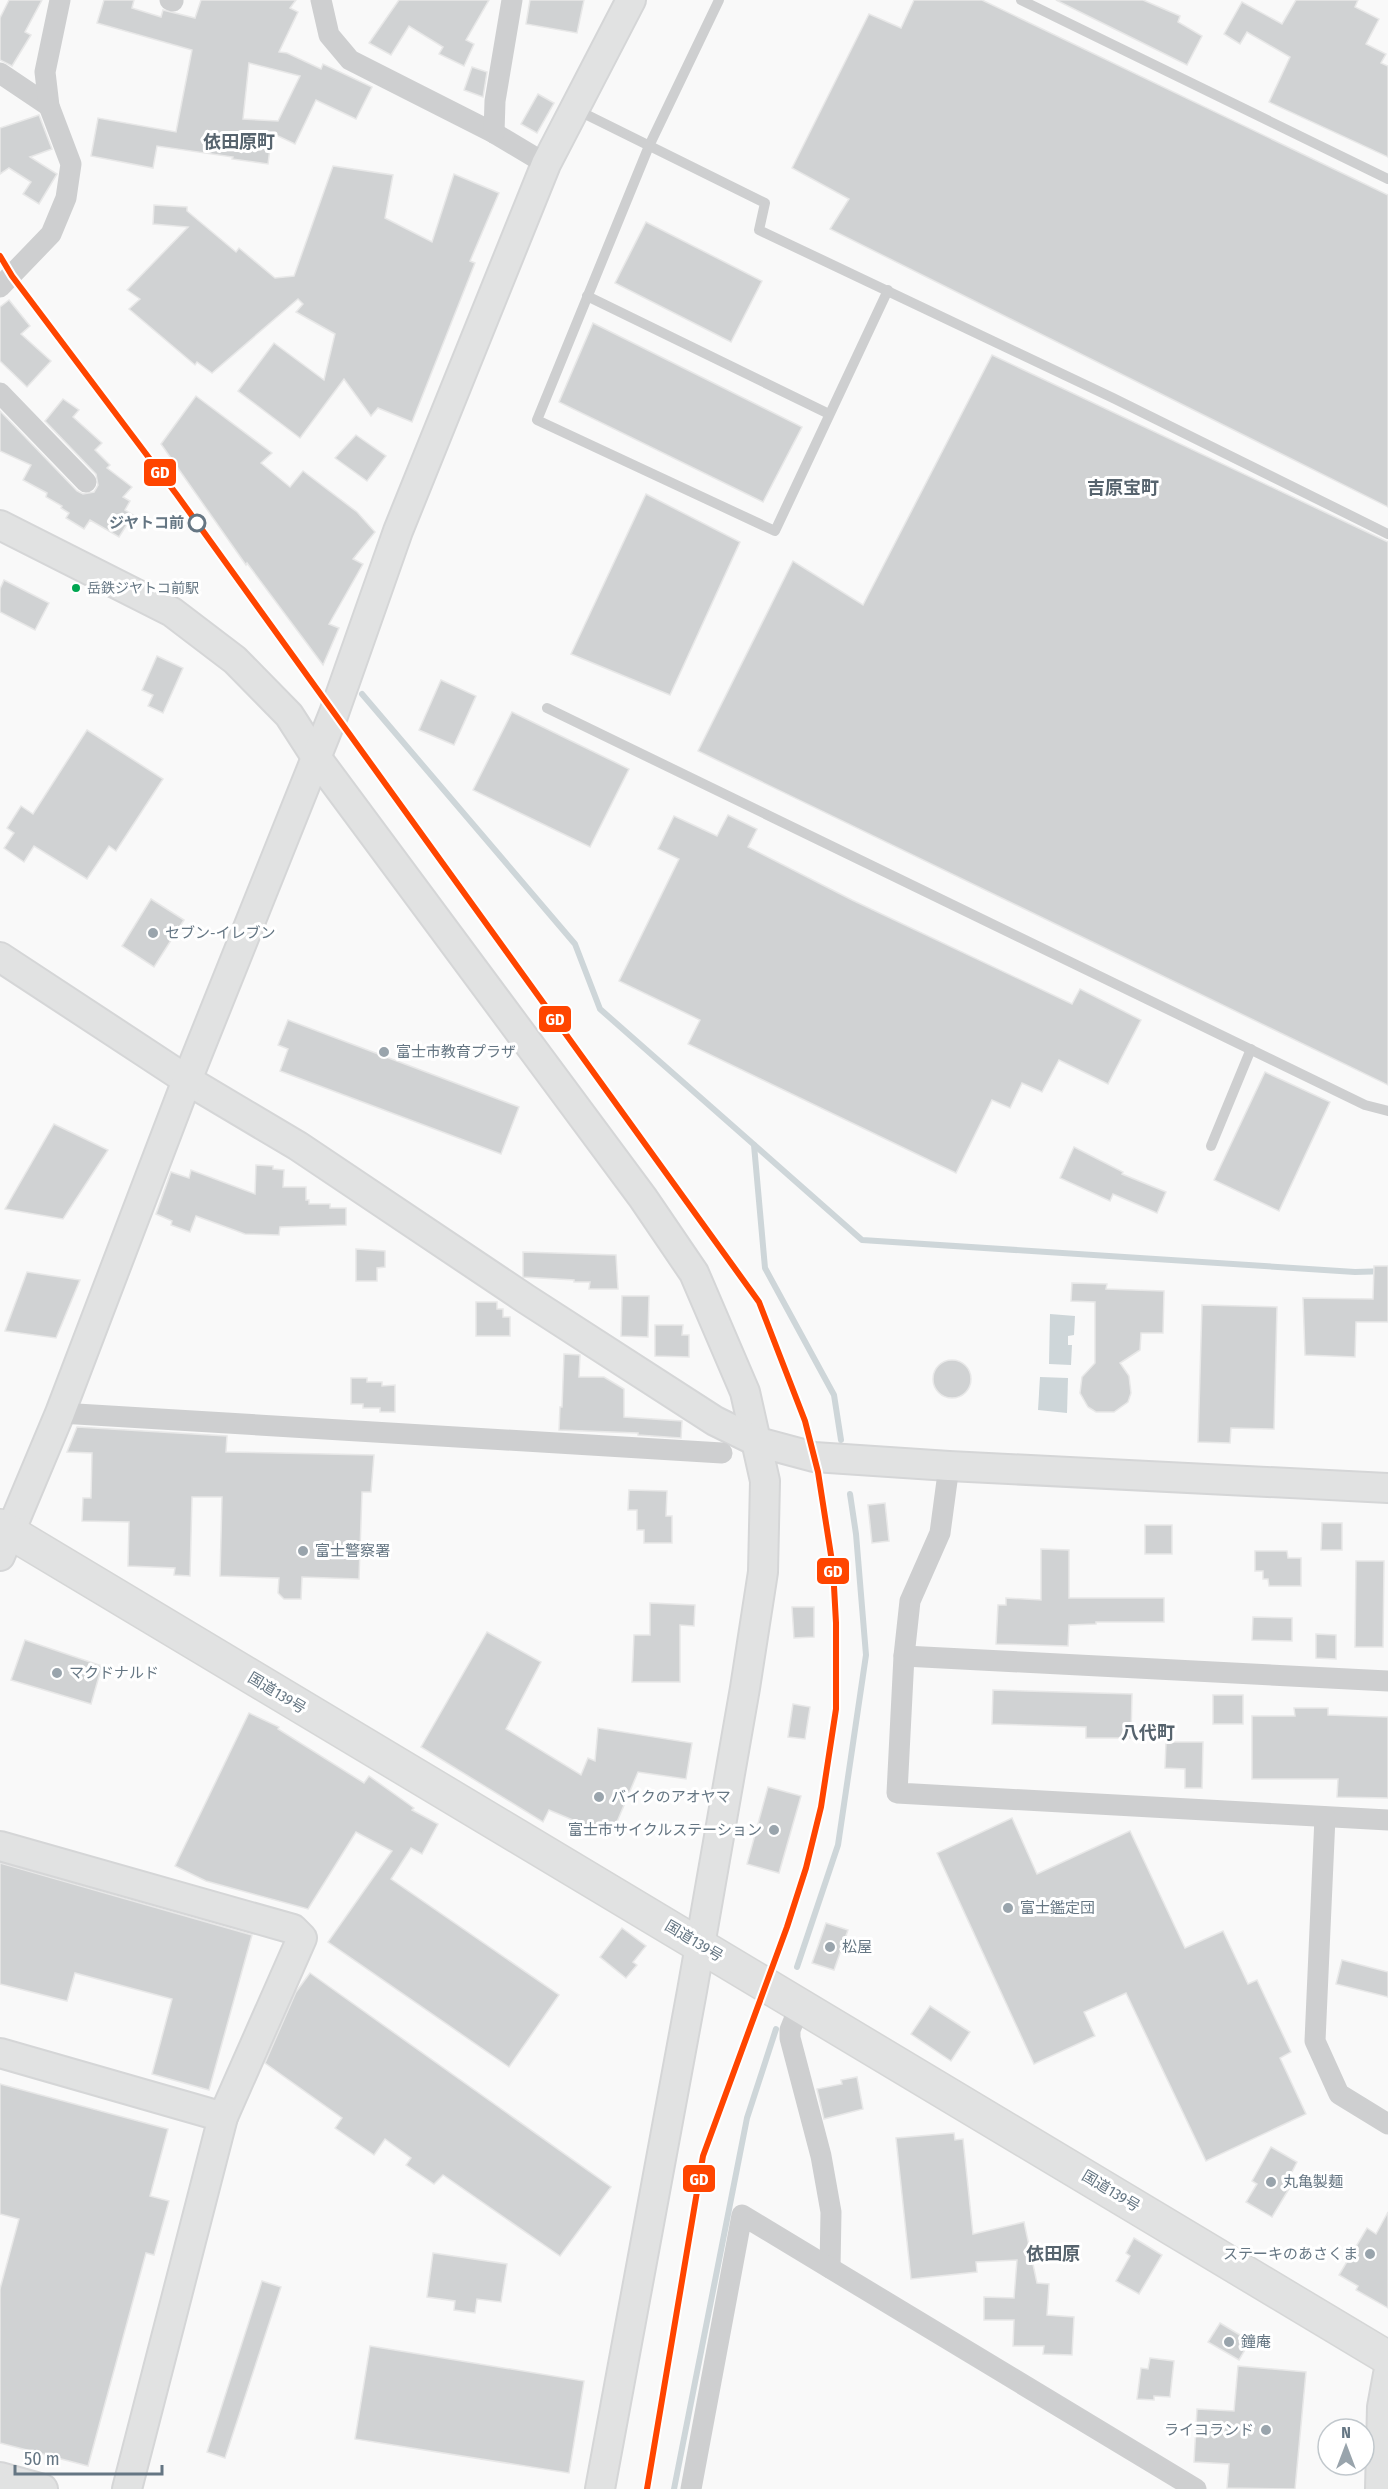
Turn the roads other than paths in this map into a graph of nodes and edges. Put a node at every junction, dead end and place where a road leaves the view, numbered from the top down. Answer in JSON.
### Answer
{"nodes":[{"id":1,"x":60,"y":0,"type":"edge"},
{"id":2,"x":321,"y":0,"type":"edge"},
{"id":3,"x":512,"y":0,"type":"edge"},
{"id":4,"x":631,"y":0,"type":"edge"},
{"id":5,"x":719,"y":0,"type":"edge"},
{"id":6,"x":1021,"y":0,"type":"edge"},
{"id":7,"x":0,"y":72,"type":"edge"},
{"id":8,"x":49,"y":106,"type":"junction"},
{"id":9,"x":575,"y":109,"type":"junction"},
{"id":10,"x":494,"y":134,"type":"junction"},
{"id":11,"x":649,"y":146,"type":"junction"},
{"id":12,"x":546,"y":164,"type":"junction"},
{"id":13,"x":1388,"y":179,"type":"edge"},
{"id":14,"x":0,"y":287,"type":"edge"},
{"id":15,"x":888,"y":290,"type":"junction"},
{"id":16,"x":587,"y":296,"type":"junction"},
{"id":17,"x":0,"y":393,"type":"edge"},
{"id":18,"x":830,"y":414,"type":"junction"},
{"id":19,"x":86,"y":482,"type":"dead end"},
{"id":20,"x":0,"y":525,"type":"edge"},
{"id":21,"x":1388,"y":534,"type":"edge"},
{"id":22,"x":547,"y":708,"type":"dead end"},
{"id":23,"x":316,"y":757,"type":"junction"},
{"id":24,"x":0,"y":957,"type":"edge"},
{"id":25,"x":1251,"y":1050,"type":"junction"},
{"id":26,"x":187,"y":1080,"type":"junction"},
{"id":27,"x":1388,"y":1111,"type":"edge"},
{"id":28,"x":1211,"y":1146,"type":"dead end"},
{"id":29,"x":60,"y":1413,"type":"junction"},
{"id":30,"x":758,"y":1442,"type":"junction"},
{"id":31,"x":723,"y":1453,"type":"dead end"},
{"id":32,"x":949,"y":1466,"type":"junction"},
{"id":33,"x":1388,"y":1488,"type":"edge"},
{"id":34,"x":4,"y":1538,"type":"edge"},
{"id":35,"x":904,"y":1656,"type":"junction"},
{"id":36,"x":1388,"y":1681,"type":"edge"},
{"id":37,"x":1325,"y":1817,"type":"junction"},
{"id":38,"x":1388,"y":1820,"type":"edge"},
{"id":39,"x":0,"y":1846,"type":"edge"},
{"id":40,"x":700,"y":1944,"type":"junction"},
{"id":41,"x":800,"y":2005,"type":"junction"},
{"id":42,"x":0,"y":2053,"type":"edge"},
{"id":43,"x":223,"y":2117,"type":"junction"},
{"id":44,"x":1388,"y":2124,"type":"edge"},
{"id":45,"x":830,"y":2268,"type":"junction"},
{"id":46,"x":1388,"y":2358,"type":"edge"},
{"id":47,"x":1388,"y":2374,"type":"edge"},
{"id":48,"x":0,"y":2477,"type":"edge"},
{"id":49,"x":43,"y":2489,"type":"edge"},
{"id":50,"x":127,"y":2489,"type":"edge"},
{"id":51,"x":600,"y":2489,"type":"edge"},
{"id":52,"x":691,"y":2489,"type":"edge"},
{"id":53,"x":1196,"y":2489,"type":"edge"},
{"id":54,"x":1380,"y":2489,"type":"edge"}],
"edges":[{"from":1,"to":8,"type":"street"},
{"from":2,"to":10,"type":"street"},
{"from":3,"to":10,"type":"street"},
{"from":4,"to":9,"type":"street"},
{"from":5,"to":11,"type":"lane"},
{"from":6,"to":13,"type":"lane"},
{"from":7,"to":8,"type":"street"},
{"from":8,"to":14,"type":"street"},
{"from":9,"to":11,"type":"lane"},
{"from":9,"to":12,"type":"street"},
{"from":10,"to":12,"type":"street"},
{"from":11,"to":15,"type":"lane"},
{"from":11,"to":16,"type":"lane"},
{"from":12,"to":23,"type":"street"},
{"from":15,"to":18,"type":"lane"},
{"from":15,"to":21,"type":"lane"},
{"from":16,"to":18,"type":"lane"},
{"from":16,"to":18,"type":"lane"},
{"from":17,"to":19,"type":"street"},
{"from":20,"to":23,"type":"street"},
{"from":22,"to":25,"type":"lane"},
{"from":23,"to":26,"type":"street"},
{"from":23,"to":30,"type":"street"},
{"from":24,"to":26,"type":"street"},
{"from":25,"to":27,"type":"lane"},
{"from":25,"to":28,"type":"lane"},
{"from":26,"to":29,"type":"street"},
{"from":26,"to":30,"type":"street"},
{"from":29,"to":31,"type":"street"},
{"from":29,"to":34,"type":"street"},
{"from":30,"to":32,"type":"street"},
{"from":30,"to":40,"type":"street"},
{"from":32,"to":33,"type":"street"},
{"from":32,"to":35,"type":"street"},
{"from":34,"to":40,"type":"highway","name":"国道139号"},
{"from":35,"to":36,"type":"street"},
{"from":35,"to":37,"type":"street"},
{"from":37,"to":38,"type":"street"},
{"from":37,"to":44,"type":"street"},
{"from":39,"to":43,"type":"street"},
{"from":40,"to":41,"type":"highway","name":"国道139号"},
{"from":40,"to":51,"type":"street"},
{"from":41,"to":45,"type":"street"},
{"from":41,"to":46,"type":"highway","name":"国道139号"},
{"from":42,"to":43,"type":"street"},
{"from":43,"to":50,"type":"street"},
{"from":45,"to":52,"type":"street"},
{"from":45,"to":53,"type":"street"},
{"from":47,"to":54,"type":"street"},
{"from":48,"to":49,"type":"street"}]}
